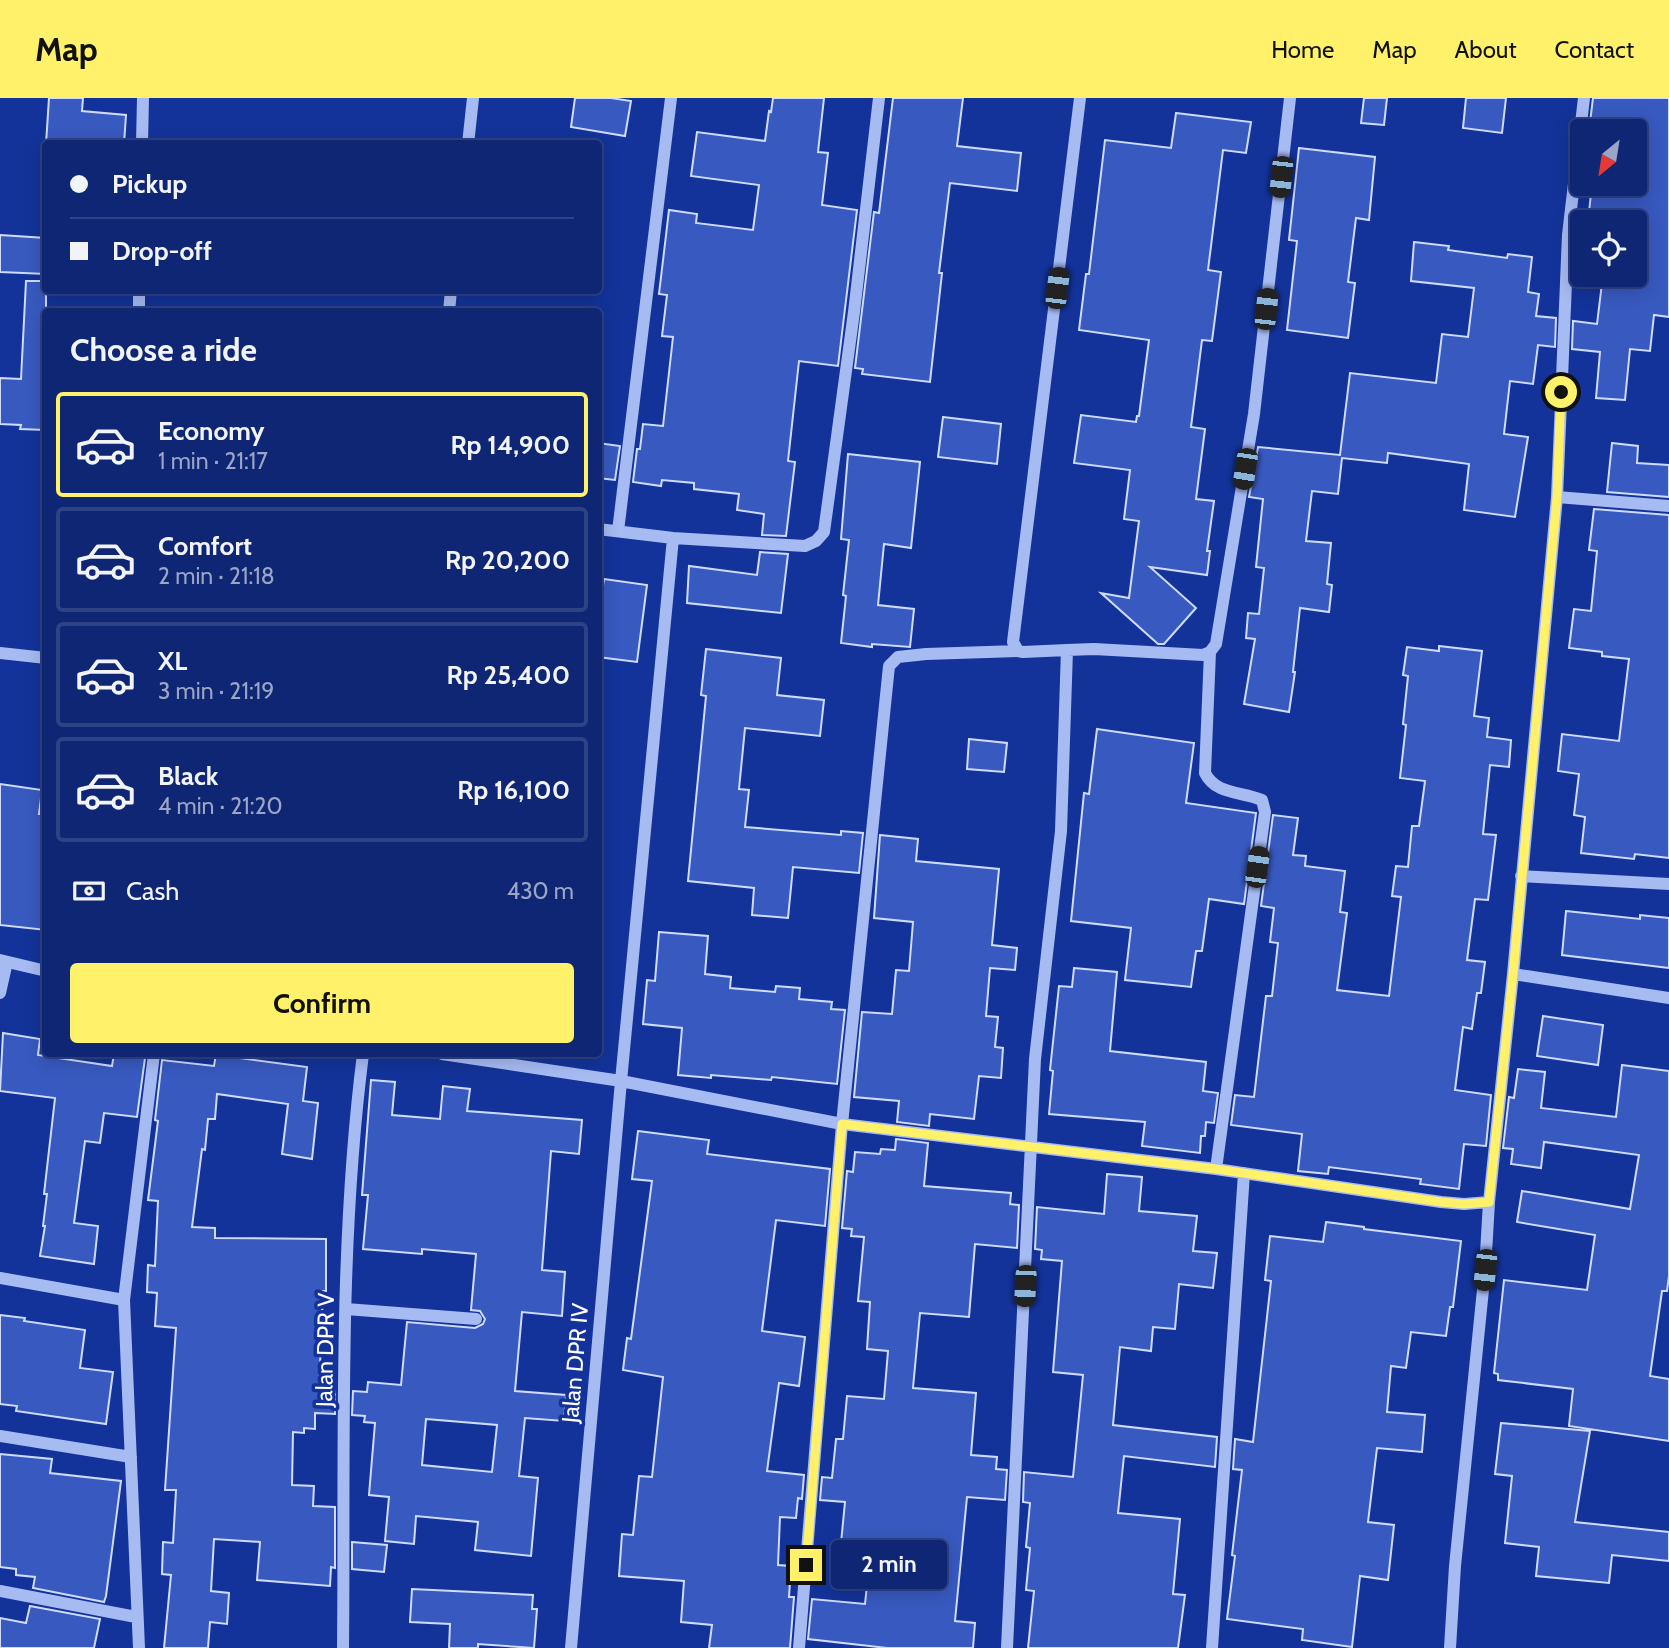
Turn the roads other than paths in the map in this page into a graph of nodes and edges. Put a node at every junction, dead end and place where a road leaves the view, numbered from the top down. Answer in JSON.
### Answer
{"nodes":[{"id":1,"x":143,"y":98,"type":"edge"},
{"id":2,"x":473,"y":98,"type":"edge"},
{"id":3,"x":671,"y":98,"type":"edge"},
{"id":4,"x":879,"y":98,"type":"edge"},
{"id":5,"x":1080,"y":98,"type":"edge"},
{"id":6,"x":1290,"y":98,"type":"edge"},
{"id":7,"x":1584,"y":98,"type":"edge"},
{"id":8,"x":142,"y":140,"type":"edge"},
{"id":9,"x":468,"y":140,"type":"edge"},
{"id":10,"x":1557,"y":497,"type":"junction"},
{"id":11,"x":1669,"y":506,"type":"edge"},
{"id":12,"x":602,"y":529,"type":"edge"},
{"id":13,"x":618,"y":531,"type":"junction"},
{"id":14,"x":673,"y":538,"type":"junction"},
{"id":15,"x":1067,"y":650,"type":"junction"},
{"id":16,"x":1018,"y":651,"type":"junction"},
{"id":17,"x":1210,"y":652,"type":"junction"},
{"id":18,"x":0,"y":653,"type":"edge"},
{"id":19,"x":42,"y":658,"type":"edge"},
{"id":20,"x":1521,"y":876,"type":"junction"},
{"id":21,"x":1669,"y":884,"type":"edge"},
{"id":22,"x":4,"y":961,"type":"edge"},
{"id":23,"x":42,"y":970,"type":"edge"},
{"id":24,"x":1513,"y":974,"type":"junction"},
{"id":25,"x":0,"y":993,"type":"edge"},
{"id":26,"x":1669,"y":998,"type":"edge"},
{"id":27,"x":154,"y":1057,"type":"edge"},
{"id":28,"x":362,"y":1057,"type":"edge"},
{"id":29,"x":462,"y":1057,"type":"edge"},
{"id":30,"x":621,"y":1081,"type":"junction"},
{"id":31,"x":842,"y":1124,"type":"junction"},
{"id":32,"x":1032,"y":1147,"type":"junction"},
{"id":33,"x":1216,"y":1169,"type":"junction"},
{"id":34,"x":1244,"y":1173,"type":"junction"},
{"id":35,"x":1489,"y":1202,"type":"junction"},
{"id":36,"x":0,"y":1278,"type":"edge"},
{"id":37,"x":124,"y":1300,"type":"junction"},
{"id":38,"x":346,"y":1309,"type":"junction"},
{"id":39,"x":475,"y":1319,"type":"dead end"},
{"id":40,"x":0,"y":1436,"type":"edge"},
{"id":41,"x":131,"y":1457,"type":"junction"},
{"id":42,"x":0,"y":1591,"type":"edge"},
{"id":43,"x":136,"y":1617,"type":"junction"},
{"id":44,"x":139,"y":1648,"type":"edge"},
{"id":45,"x":343,"y":1648,"type":"edge"},
{"id":46,"x":571,"y":1648,"type":"edge"},
{"id":47,"x":799,"y":1648,"type":"edge"},
{"id":48,"x":1007,"y":1648,"type":"edge"},
{"id":49,"x":1212,"y":1648,"type":"edge"},
{"id":50,"x":1450,"y":1648,"type":"edge"}],
"edges":[{"from":1,"to":8,"type":"street"},
{"from":2,"to":9,"type":"street"},
{"from":3,"to":13,"type":"street"},
{"from":4,"to":14,"type":"street"},
{"from":5,"to":16,"type":"street"},
{"from":6,"to":17,"type":"street"},
{"from":7,"to":10,"type":"street"},
{"from":10,"to":11,"type":"street"},
{"from":10,"to":20,"type":"street"},
{"from":12,"to":13,"type":"street"},
{"from":13,"to":14,"type":"street"},
{"from":14,"to":30,"type":"street","name":"Jalan DPR IV"},
{"from":15,"to":16,"type":"street"},
{"from":15,"to":17,"type":"street"},
{"from":15,"to":32,"type":"street"},
{"from":16,"to":31,"type":"street"},
{"from":17,"to":33,"type":"street"},
{"from":18,"to":19,"type":"street"},
{"from":20,"to":21,"type":"street"},
{"from":20,"to":24,"type":"street"},
{"from":22,"to":23,"type":"street"},
{"from":22,"to":25,"type":"street"},
{"from":24,"to":26,"type":"street"},
{"from":24,"to":35,"type":"street"},
{"from":27,"to":37,"type":"street"},
{"from":28,"to":38,"type":"street","name":"Jalan DPR V"},
{"from":29,"to":30,"type":"street"},
{"from":30,"to":31,"type":"street"},
{"from":30,"to":46,"type":"street","name":"Jalan DPR IV"},
{"from":31,"to":32,"type":"street"},
{"from":31,"to":47,"type":"street"},
{"from":32,"to":33,"type":"street"},
{"from":32,"to":48,"type":"street"},
{"from":33,"to":34,"type":"street"},
{"from":34,"to":35,"type":"street"},
{"from":34,"to":49,"type":"street"},
{"from":35,"to":50,"type":"street"},
{"from":36,"to":37,"type":"street"},
{"from":37,"to":41,"type":"street"},
{"from":38,"to":39,"type":"street"},
{"from":38,"to":45,"type":"street","name":"Jalan DPR V"},
{"from":40,"to":41,"type":"street"},
{"from":41,"to":43,"type":"street"},
{"from":42,"to":43,"type":"street"},
{"from":43,"to":44,"type":"street"}]}
